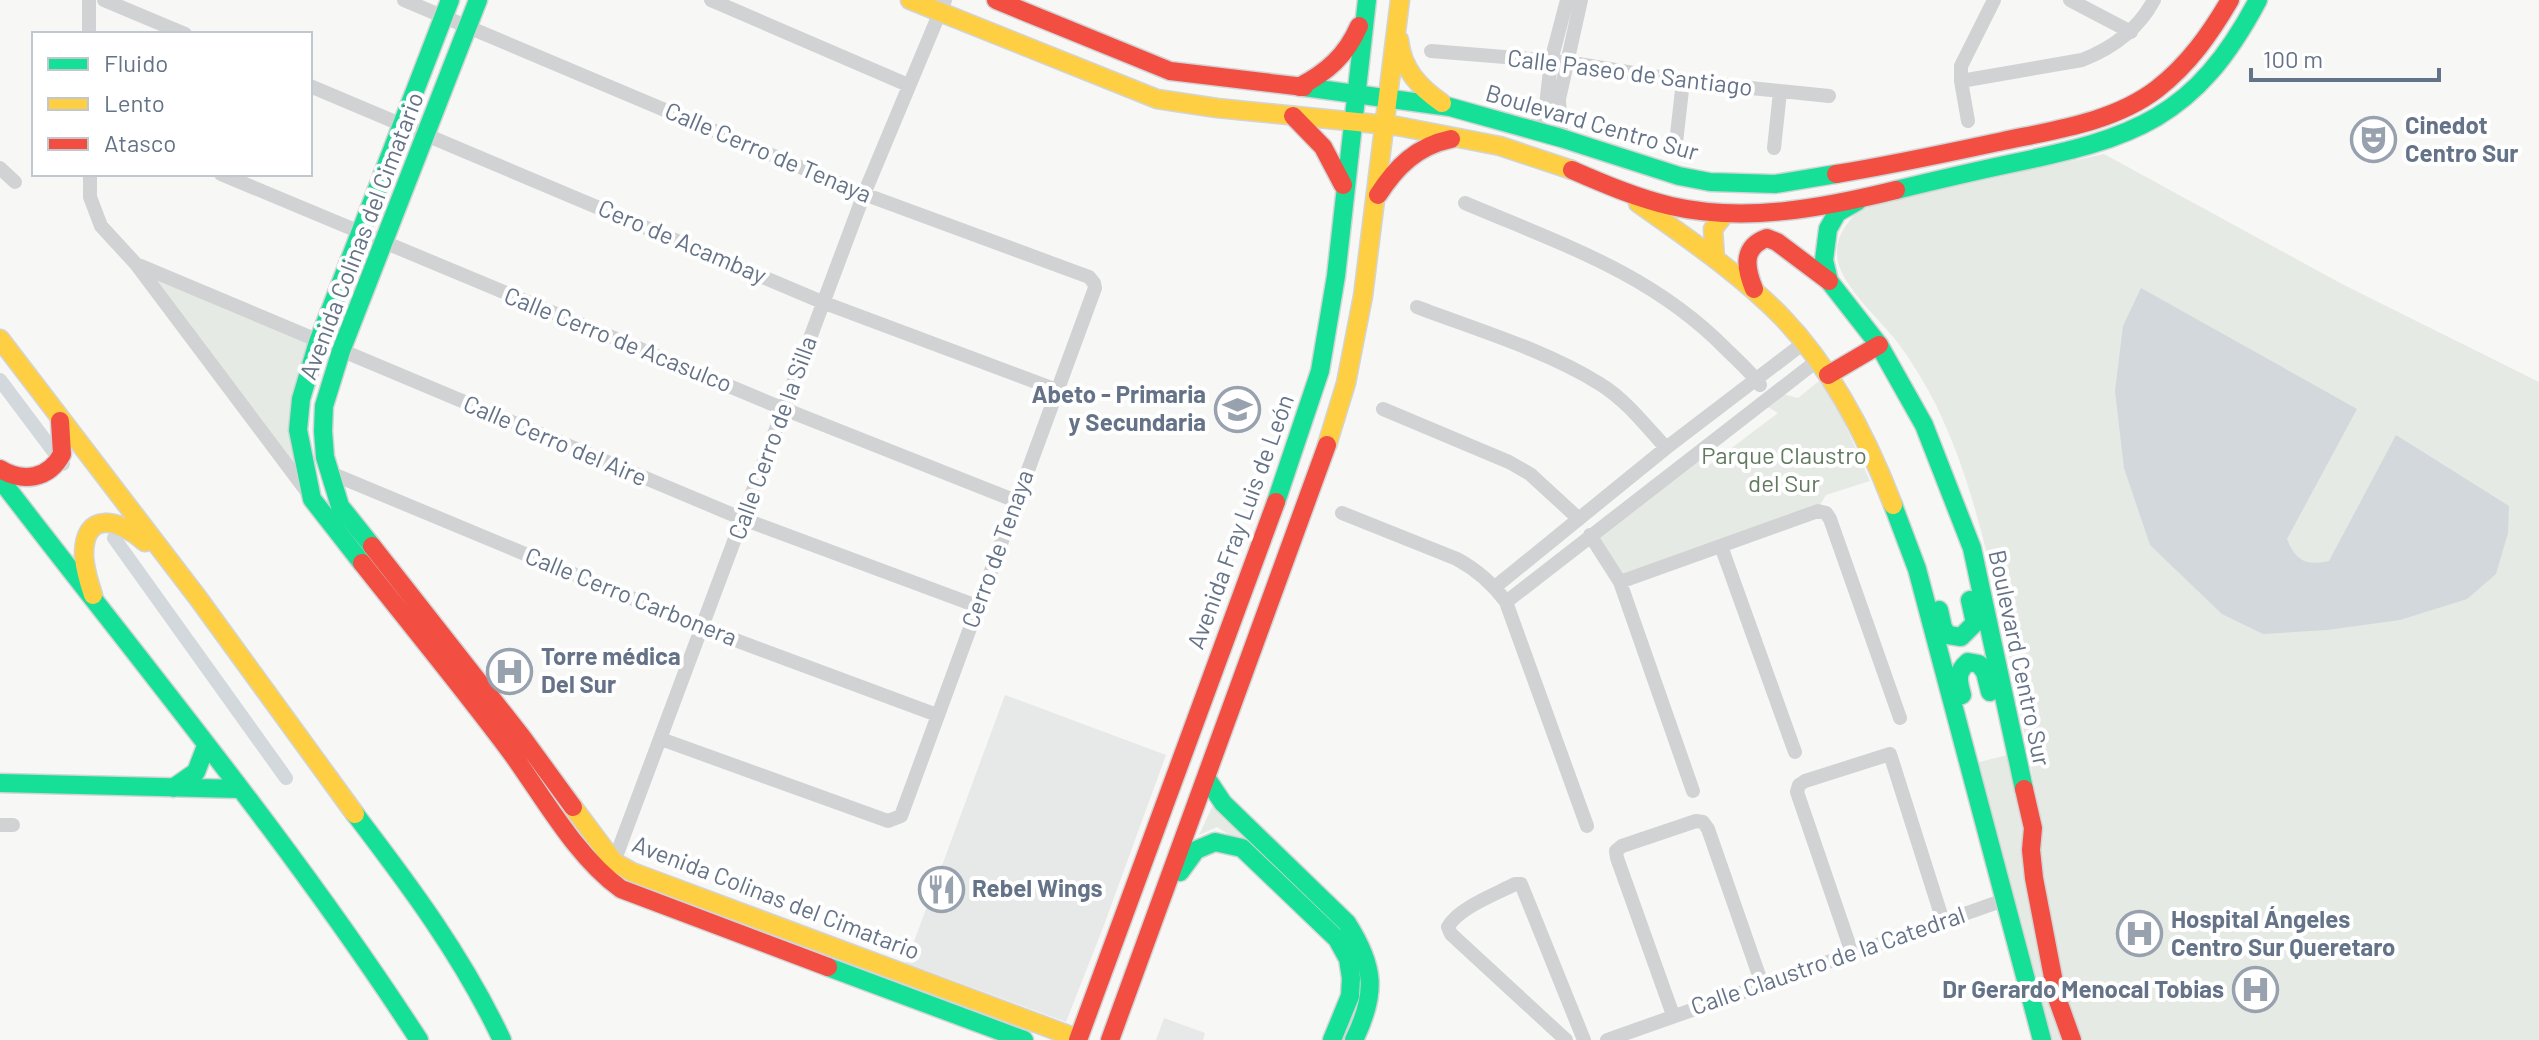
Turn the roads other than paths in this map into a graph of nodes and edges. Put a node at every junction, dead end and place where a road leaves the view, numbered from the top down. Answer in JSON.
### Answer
{"nodes":[{"id":1,"x":89,"y":0,"type":"edge"},
{"id":2,"x":104,"y":0,"type":"edge"},
{"id":3,"x":404,"y":0,"type":"edge"},
{"id":4,"x":478,"y":0,"type":"edge"},
{"id":5,"x":711,"y":0,"type":"edge"},
{"id":6,"x":910,"y":0,"type":"edge"},
{"id":7,"x":996,"y":0,"type":"edge"},
{"id":8,"x":1567,"y":0,"type":"edge"},
{"id":9,"x":1581,"y":0,"type":"edge"},
{"id":10,"x":1994,"y":0,"type":"edge"},
{"id":11,"x":2070,"y":0,"type":"edge"},
{"id":12,"x":2154,"y":0,"type":"edge"},
{"id":13,"x":2230,"y":0,"type":"edge"},
{"id":14,"x":2258,"y":0,"type":"edge"},
{"id":15,"x":1366,"y":5,"type":"edge"},
{"id":16,"x":942,"y":6,"type":"edge"},
{"id":17,"x":447,"y":8,"type":"edge"},
{"id":18,"x":1399,"y":8,"type":"edge"},
{"id":19,"x":468,"y":26,"type":"junction"},
{"id":20,"x":89,"y":32,"type":"edge"},
{"id":21,"x":180,"y":32,"type":"edge"},
{"id":22,"x":2131,"y":32,"type":"junction"},
{"id":23,"x":1431,"y":51,"type":"dead end"},
{"id":24,"x":1559,"y":62,"type":"junction"},
{"id":25,"x":1683,"y":81,"type":"junction"},
{"id":26,"x":1961,"y":81,"type":"junction"},
{"id":27,"x":908,"y":85,"type":"junction"},
{"id":28,"x":312,"y":87,"type":"edge"},
{"id":29,"x":1299,"y":87,"type":"junction"},
{"id":30,"x":1780,"y":92,"type":"junction"},
{"id":31,"x":1356,"y":94,"type":"junction"},
{"id":32,"x":1829,"y":96,"type":"dead end"},
{"id":33,"x":1389,"y":98,"type":"junction"},
{"id":34,"x":1450,"y":107,"type":"junction"},
{"id":35,"x":1293,"y":116,"type":"junction"},
{"id":36,"x":1354,"y":120,"type":"junction"},
{"id":37,"x":1968,"y":121,"type":"dead end"},
{"id":38,"x":1385,"y":124,"type":"junction"},
{"id":39,"x":402,"y":125,"type":"junction"},
{"id":40,"x":1534,"y":130,"type":"junction"},
{"id":41,"x":425,"y":134,"type":"junction"},
{"id":42,"x":1455,"y":138,"type":"junction"},
{"id":43,"x":1561,"y":138,"type":"junction"},
{"id":44,"x":1676,"y":143,"type":"dead end"},
{"id":45,"x":1774,"y":148,"type":"dead end"},
{"id":46,"x":0,"y":168,"type":"edge"},
{"id":47,"x":90,"y":176,"type":"edge"},
{"id":48,"x":226,"y":176,"type":"edge"},
{"id":49,"x":15,"y":182,"type":"dead end"},
{"id":50,"x":1345,"y":189,"type":"junction"},
{"id":51,"x":1624,"y":192,"type":"junction"},
{"id":52,"x":864,"y":194,"type":"junction"},
{"id":53,"x":1869,"y":195,"type":"junction"},
{"id":54,"x":1376,"y":198,"type":"junction"},
{"id":55,"x":1465,"y":203,"type":"dead end"},
{"id":56,"x":1725,"y":214,"type":"junction"},
{"id":57,"x":360,"y":233,"type":"junction"},
{"id":58,"x":382,"y":243,"type":"junction"},
{"id":59,"x":1715,"y":258,"type":"junction"},
{"id":60,"x":136,"y":264,"type":"junction"},
{"id":61,"x":1829,"y":281,"type":"junction"},
{"id":62,"x":1094,"y":283,"type":"joint"},
{"id":63,"x":1755,"y":291,"type":"junction"},
{"id":64,"x":822,"y":302,"type":"junction"},
{"id":65,"x":1417,"y":307,"type":"dead end"},
{"id":66,"x":0,"y":339,"type":"edge"},
{"id":67,"x":318,"y":342,"type":"junction"},
{"id":68,"x":1805,"y":342,"type":"junction"},
{"id":69,"x":1879,"y":345,"type":"junction"},
{"id":70,"x":341,"y":351,"type":"junction"},
{"id":71,"x":1823,"y":367,"type":"junction"},
{"id":72,"x":1756,"y":380,"type":"junction"},
{"id":73,"x":1057,"y":390,"type":"junction"},
{"id":74,"x":1768,"y":397,"type":"junction"},
{"id":75,"x":784,"y":409,"type":"junction"},
{"id":76,"x":1383,"y":409,"type":"dead end"},
{"id":77,"x":59,"y":416,"type":"junction"},
{"id":78,"x":1666,"y":448,"type":"junction"},
{"id":79,"x":0,"y":469,"type":"edge"},
{"id":80,"x":328,"y":472,"type":"junction"},
{"id":81,"x":0,"y":479,"type":"edge"},
{"id":82,"x":1618,"y":487,"type":"junction"},
{"id":83,"x":312,"y":499,"type":"junction"},
{"id":84,"x":1016,"y":501,"type":"junction"},
{"id":85,"x":1632,"y":502,"type":"junction"},
{"id":86,"x":1342,"y":513,"type":"dead end"},
{"id":87,"x":743,"y":519,"type":"junction"},
{"id":88,"x":1579,"y":519,"type":"junction"},
{"id":89,"x":1590,"y":535,"type":"junction"},
{"id":90,"x":1721,"y":546,"type":"junction"},
{"id":91,"x":1972,"y":548,"type":"junction"},
{"id":92,"x":1917,"y":569,"type":"junction"},
{"id":93,"x":183,"y":578,"type":"junction"},
{"id":94,"x":1620,"y":582,"type":"junction"},
{"id":95,"x":1495,"y":587,"type":"junction"},
{"id":96,"x":95,"y":602,"type":"junction"},
{"id":97,"x":1506,"y":602,"type":"junction"},
{"id":98,"x":977,"y":606,"type":"junction"},
{"id":99,"x":703,"y":628,"type":"junction"},
{"id":100,"x":937,"y":715,"type":"junction"},
{"id":101,"x":1900,"y":718,"type":"dead end"},
{"id":102,"x":2010,"y":730,"type":"junction"},
{"id":103,"x":661,"y":739,"type":"junction"},
{"id":104,"x":515,"y":743,"type":"junction"},
{"id":105,"x":1963,"y":745,"type":"junction"},
{"id":106,"x":206,"y":746,"type":"junction"},
{"id":107,"x":1795,"y":752,"type":"dead end"},
{"id":108,"x":1207,"y":779,"type":"junction"},
{"id":109,"x":0,"y":783,"type":"edge"},
{"id":110,"x":173,"y":788,"type":"junction"},
{"id":111,"x":239,"y":789,"type":"junction"},
{"id":112,"x":1693,"y":791,"type":"dead end"},
{"id":113,"x":1587,"y":826,"type":"dead end"},
{"id":114,"x":611,"y":871,"type":"junction"},
{"id":115,"x":1164,"y":895,"type":"junction"},
{"id":116,"x":2004,"y":900,"type":"junction"},
{"id":117,"x":1943,"y":921,"type":"junction"},
{"id":118,"x":1852,"y":953,"type":"junction"},
{"id":119,"x":1762,"y":984,"type":"junction"},
{"id":120,"x":1673,"y":1015,"type":"junction"},
{"id":121,"x":1078,"y":1039,"type":"edge"},
{"id":122,"x":419,"y":1040,"type":"edge"},
{"id":123,"x":502,"y":1040,"type":"edge"},
{"id":124,"x":1024,"y":1040,"type":"edge"},
{"id":125,"x":1110,"y":1040,"type":"edge"},
{"id":126,"x":1332,"y":1040,"type":"edge"},
{"id":127,"x":1354,"y":1040,"type":"edge"},
{"id":128,"x":1566,"y":1040,"type":"edge"},
{"id":129,"x":1584,"y":1040,"type":"edge"},
{"id":130,"x":1607,"y":1040,"type":"edge"},
{"id":131,"x":2042,"y":1040,"type":"edge"},
{"id":132,"x":2072,"y":1040,"type":"edge"}],
"edges":[{"from":1,"to":20,"type":"street"},
{"from":2,"to":21,"type":"street"},
{"from":3,"to":17,"type":"street","name":"Calle Cerro de Tenaya"},
{"from":4,"to":19,"type":"street","name":"Avenida Colinas del Cimatario"},
{"from":5,"to":27,"type":"street"},
{"from":6,"to":16,"type":"street","name":"Boulevard Centro Sur"},
{"from":7,"to":29,"type":"street","name":"Boulevard Centro Sur"},
{"from":8,"to":24,"type":"street"},
{"from":9,"to":24,"type":"street"},
{"from":10,"to":26,"type":"street"},
{"from":11,"to":22,"type":"street"},
{"from":12,"to":22,"type":"street"},
{"from":13,"to":43,"type":"street","name":"Boulevard Centro Sur"},
{"from":14,"to":53,"type":"street","name":"Boulevard Centro Sur"},
{"from":15,"to":29,"type":"street"},
{"from":15,"to":31,"type":"street","name":"Avenida Fray Luis de León"},
{"from":16,"to":27,"type":"street","name":"Calle Cerro de la Silla"},
{"from":16,"to":35,"type":"street","name":"Boulevard Centro Sur"},
{"from":17,"to":19,"type":"street","name":"Calle Cerro de Tenaya"},
{"from":17,"to":39,"type":"street","name":"Avenida Colinas del Cimatario"},
{"from":18,"to":33,"type":"street"},
{"from":18,"to":34,"type":"street"},
{"from":19,"to":41,"type":"street","name":"Avenida Colinas del Cimatario"},
{"from":19,"to":52,"type":"street","name":"Calle Cerro de Tenaya"},
{"from":22,"to":26,"type":"street"},
{"from":23,"to":24,"type":"street","name":"Calle Paseo de Santiago"},
{"from":24,"to":25,"type":"street","name":"Calle Paseo de Santiago"},
{"from":24,"to":40,"type":"street"},
{"from":24,"to":43,"type":"street"},
{"from":25,"to":30,"type":"street","name":"Calle Paseo de Santiago"},
{"from":25,"to":44,"type":"street"},
{"from":26,"to":37,"type":"street"},
{"from":27,"to":52,"type":"street","name":"Calle Cerro de la Silla"},
{"from":28,"to":39,"type":"street","name":"Cero de Acambay"},
{"from":29,"to":31,"type":"street","name":"Boulevard Centro Sur"},
{"from":30,"to":32,"type":"street","name":"Calle Paseo de Santiago"},
{"from":30,"to":45,"type":"street"},
{"from":31,"to":33,"type":"street","name":"Boulevard Centro Sur"},
{"from":31,"to":36,"type":"street","name":"Avenida Fray Luis de León"},
{"from":33,"to":34,"type":"street","name":"Boulevard Centro Sur"},
{"from":33,"to":38,"type":"street"},
{"from":34,"to":40,"type":"street","name":"Boulevard Centro Sur"},
{"from":35,"to":36,"type":"street","name":"Boulevard Centro Sur"},
{"from":35,"to":50,"type":"street"},
{"from":36,"to":38,"type":"street","name":"Boulevard Centro Sur"},
{"from":36,"to":50,"type":"street","name":"Avenida Fray Luis de León"},
{"from":38,"to":42,"type":"street","name":"Boulevard Centro Sur"},
{"from":38,"to":54,"type":"street"},
{"from":39,"to":41,"type":"street","name":"Cero de Acambay"},
{"from":39,"to":57,"type":"street","name":"Avenida Colinas del Cimatario"},
{"from":40,"to":43,"type":"street","name":"Boulevard Centro Sur"},
{"from":41,"to":58,"type":"street","name":"Avenida Colinas del Cimatario"},
{"from":41,"to":64,"type":"street","name":"Cero de Acambay"},
{"from":42,"to":51,"type":"street","name":"Boulevard Centro Sur"},
{"from":42,"to":54,"type":"street"},
{"from":46,"to":49,"type":"street"},
{"from":47,"to":60,"type":"street"},
{"from":48,"to":57,"type":"street","name":"Calle Cerro de Acasulco"},
{"from":50,"to":121,"type":"street","name":"Avenida Fray Luis de León"},
{"from":51,"to":56,"type":"street","name":"Boulevard Centro Sur"},
{"from":51,"to":59,"type":"street"},
{"from":52,"to":62,"type":"street","name":"Calle Cerro de Tenaya"},
{"from":52,"to":64,"type":"street","name":"Calle Cerro de la Silla"},
{"from":53,"to":56,"type":"street","name":"Boulevard Centro Sur"},
{"from":53,"to":61,"type":"street","name":"Boulevard Centro Sur"},
{"from":54,"to":108,"type":"street"},
{"from":55,"to":72,"type":"street"},
{"from":56,"to":59,"type":"street"},
{"from":57,"to":58,"type":"street","name":"Calle Cerro de Acasulco"},
{"from":57,"to":67,"type":"street","name":"Avenida Colinas del Cimatario"},
{"from":58,"to":70,"type":"street","name":"Avenida Colinas del Cimatario"},
{"from":58,"to":75,"type":"street","name":"Calle Cerro de Acasulco"},
{"from":59,"to":63,"type":"street"},
{"from":60,"to":67,"type":"street","name":"Calle Cerro del Aire"},
{"from":60,"to":83,"type":"street"},
{"from":61,"to":63,"type":"street"},
{"from":61,"to":69,"type":"street","name":"Boulevard Centro Sur"},
{"from":62,"to":73,"type":"street","name":"Cerro de Tenaya"},
{"from":63,"to":68,"type":"street"},
{"from":64,"to":73,"type":"street","name":"Cero de Acambay"},
{"from":64,"to":75,"type":"street","name":"Calle Cerro de la Silla"},
{"from":65,"to":78,"type":"street"},
{"from":66,"to":77,"type":"street"},
{"from":67,"to":70,"type":"street","name":"Calle Cerro del Aire"},
{"from":67,"to":83,"type":"street","name":"Avenida Colinas del Cimatario"},
{"from":68,"to":71,"type":"street"},
{"from":68,"to":72,"type":"street"},
{"from":69,"to":71,"type":"street"},
{"from":69,"to":91,"type":"street","name":"Boulevard Centro Sur"},
{"from":70,"to":80,"type":"street","name":"Avenida Colinas del Cimatario"},
{"from":70,"to":87,"type":"street","name":"Calle Cerro del Aire"},
{"from":71,"to":74,"type":"street"},
{"from":71,"to":92,"type":"street"},
{"from":72,"to":74,"type":"street"},
{"from":72,"to":78,"type":"street"},
{"from":73,"to":84,"type":"street","name":"Cerro de Tenaya"},
{"from":74,"to":85,"type":"street"},
{"from":75,"to":84,"type":"street","name":"Calle Cerro de Acasulco"},
{"from":75,"to":87,"type":"street","name":"Calle Cerro de la Silla"},
{"from":76,"to":88,"type":"street"},
{"from":77,"to":79,"type":"street"},
{"from":77,"to":93,"type":"street"},
{"from":78,"to":82,"type":"street"},
{"from":80,"to":99,"type":"street","name":"Calle Cerro Carbonera"},
{"from":80,"to":104,"type":"street","name":"Avenida Colinas del Cimatario"},
{"from":81,"to":96,"type":"street"},
{"from":82,"to":85,"type":"street"},
{"from":82,"to":88,"type":"street"},
{"from":83,"to":104,"type":"street","name":"Avenida Colinas del Cimatario"},
{"from":84,"to":98,"type":"street","name":"Cerro de Tenaya"},
{"from":85,"to":89,"type":"street"},
{"from":86,"to":95,"type":"street"},
{"from":87,"to":98,"type":"street","name":"Calle Cerro del Aire"},
{"from":87,"to":99,"type":"street","name":"Calle Cerro de la Silla"},
{"from":88,"to":95,"type":"street"},
{"from":89,"to":94,"type":"street"},
{"from":89,"to":97,"type":"street"},
{"from":90,"to":94,"type":"street"},
{"from":90,"to":101,"type":"street"},
{"from":90,"to":107,"type":"street"},
{"from":91,"to":92,"type":"street"},
{"from":91,"to":102,"type":"street","name":"Boulevard Centro Sur"},
{"from":92,"to":105,"type":"street"},
{"from":93,"to":96,"type":"street"},
{"from":93,"to":123,"type":"street"},
{"from":94,"to":112,"type":"street"},
{"from":95,"to":97,"type":"street"},
{"from":96,"to":106,"type":"street"},
{"from":97,"to":113,"type":"street"},
{"from":98,"to":100,"type":"street","name":"Cerro de Tenaya"},
{"from":99,"to":100,"type":"street","name":"Calle Cerro Carbonera"},
{"from":99,"to":103,"type":"street","name":"Calle Cerro de la Silla"},
{"from":100,"to":103,"type":"street","name":"Cerro de Tenaya"},
{"from":102,"to":105,"type":"street"},
{"from":102,"to":132,"type":"street","name":"Boulevard Centro Sur"},
{"from":103,"to":114,"type":"street","name":"Calle Cerro de la Silla"},
{"from":104,"to":114,"type":"street","name":"Avenida Colinas del Cimatario"},
{"from":105,"to":116,"type":"street"},
{"from":106,"to":110,"type":"street"},
{"from":106,"to":111,"type":"street"},
{"from":108,"to":115,"type":"street"},
{"from":108,"to":127,"type":"street"},
{"from":109,"to":110,"type":"street"},
{"from":110,"to":111,"type":"street"},
{"from":111,"to":122,"type":"street"},
{"from":114,"to":121,"type":"street","name":"Avenida Colinas del Cimatario"},
{"from":114,"to":124,"type":"street","name":"Avenida Colinas del Cimatario"},
{"from":115,"to":125,"type":"street"},
{"from":115,"to":126,"type":"street"},
{"from":116,"to":117,"type":"street","name":"Calle Claustro de la Catedral"},
{"from":116,"to":131,"type":"street"},
{"from":117,"to":118,"type":"street","name":"Calle Claustro de la Catedral"},
{"from":117,"to":118,"type":"street"},
{"from":118,"to":119,"type":"street","name":"Calle Claustro de la Catedral"},
{"from":119,"to":120,"type":"street","name":"Calle Claustro de la Catedral"},
{"from":119,"to":120,"type":"street"},
{"from":120,"to":130,"type":"street","name":"Calle Claustro de la Catedral"},
{"from":128,"to":129,"type":"street"}]}
